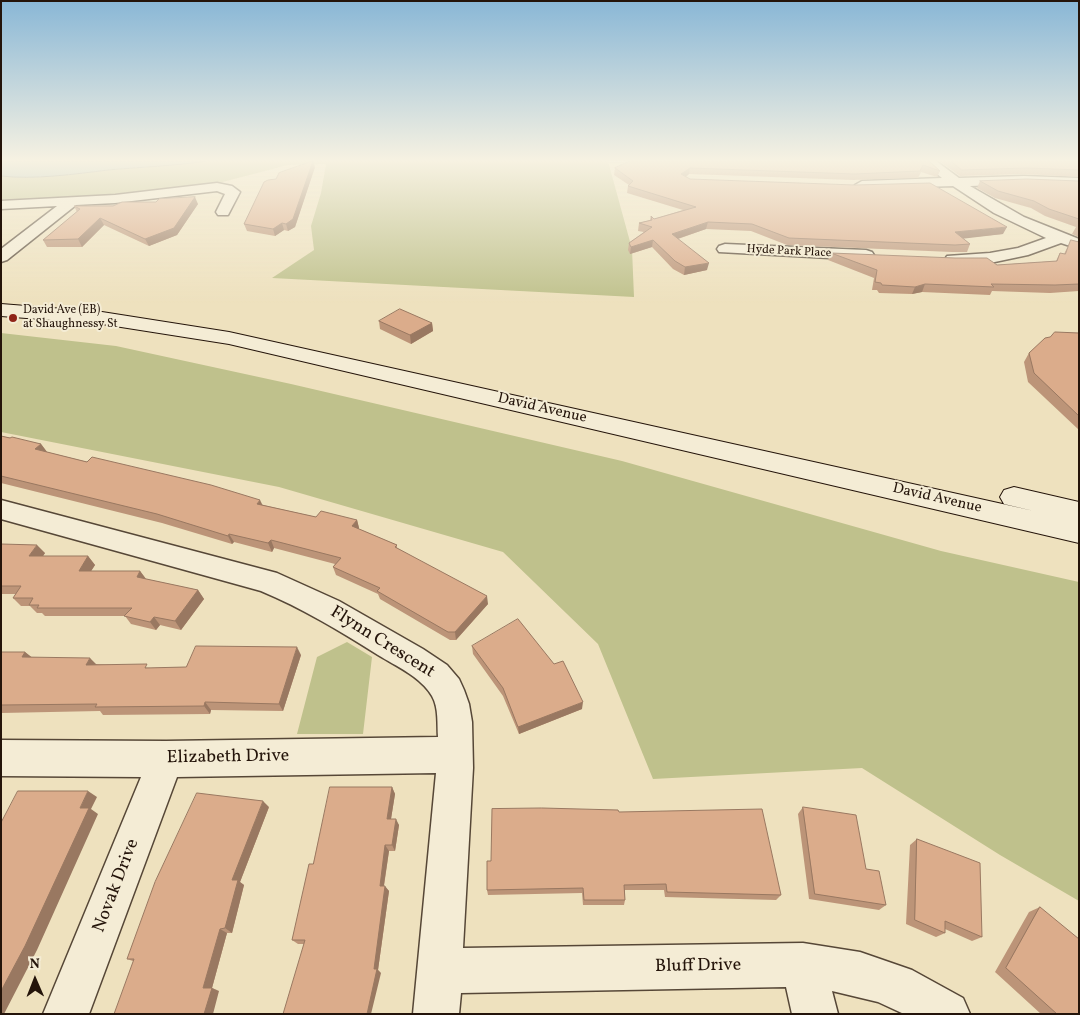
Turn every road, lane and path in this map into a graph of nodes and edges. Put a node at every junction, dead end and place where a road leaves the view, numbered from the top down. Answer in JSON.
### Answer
{"nodes":[{"id":1,"x":64,"y":208,"type":"edge"},
{"id":2,"x":225,"y":208,"type":"edge"},
{"id":3,"x":998,"y":208,"type":"edge"},
{"id":4,"x":223,"y":212,"type":"dead end"},
{"id":5,"x":1060,"y":238,"type":"junction"},
{"id":6,"x":1079,"y":244,"type":"edge"},
{"id":7,"x":725,"y":249,"type":"dead end"},
{"id":8,"x":883,"y":256,"type":"edge"},
{"id":9,"x":1,"y":257,"type":"edge"},
{"id":10,"x":933,"y":258,"type":"edge"},
{"id":11,"x":1,"y":296,"type":"edge"},
{"id":12,"x":1,"y":310,"type":"edge"},
{"id":13,"x":1,"y":509,"type":"edge"},
{"id":14,"x":1079,"y":512,"type":"edge"},
{"id":15,"x":1079,"y":532,"type":"edge"},
{"id":16,"x":455,"y":755,"type":"junction"},
{"id":17,"x":1,"y":758,"type":"edge"},
{"id":18,"x":166,"y":759,"type":"junction"},
{"id":19,"x":803,"y":965,"type":"junction"},
{"id":20,"x":438,"y":993,"type":"edge"},
{"id":21,"x":66,"y":1014,"type":"edge"},
{"id":22,"x":815,"y":1014,"type":"edge"},
{"id":23,"x":947,"y":1014,"type":"edge"}],
"edges":[{"from":1,"to":9,"type":"street"},
{"from":2,"to":4,"type":"street"},
{"from":3,"to":5,"type":"street"},
{"from":5,"to":6,"type":"street"},
{"from":5,"to":10,"type":"street"},
{"from":7,"to":8,"type":"street","name":"Hyde Park Place"},
{"from":11,"to":14,"type":"main road","name":"David Avenue"},
{"from":12,"to":15,"type":"main road","name":"David Avenue"},
{"from":13,"to":16,"type":"street","name":"Flynn Crescent"},
{"from":16,"to":18,"type":"street","name":"Elizabeth Drive"},
{"from":16,"to":20,"type":"street","name":"Flynn Crescent"},
{"from":17,"to":18,"type":"street","name":"Elizabeth Drive"},
{"from":18,"to":21,"type":"street","name":"Novak Drive"},
{"from":19,"to":20,"type":"street","name":"Bluff Drive"},
{"from":19,"to":22,"type":"street"},
{"from":19,"to":23,"type":"street","name":"Bluff Drive"}]}
